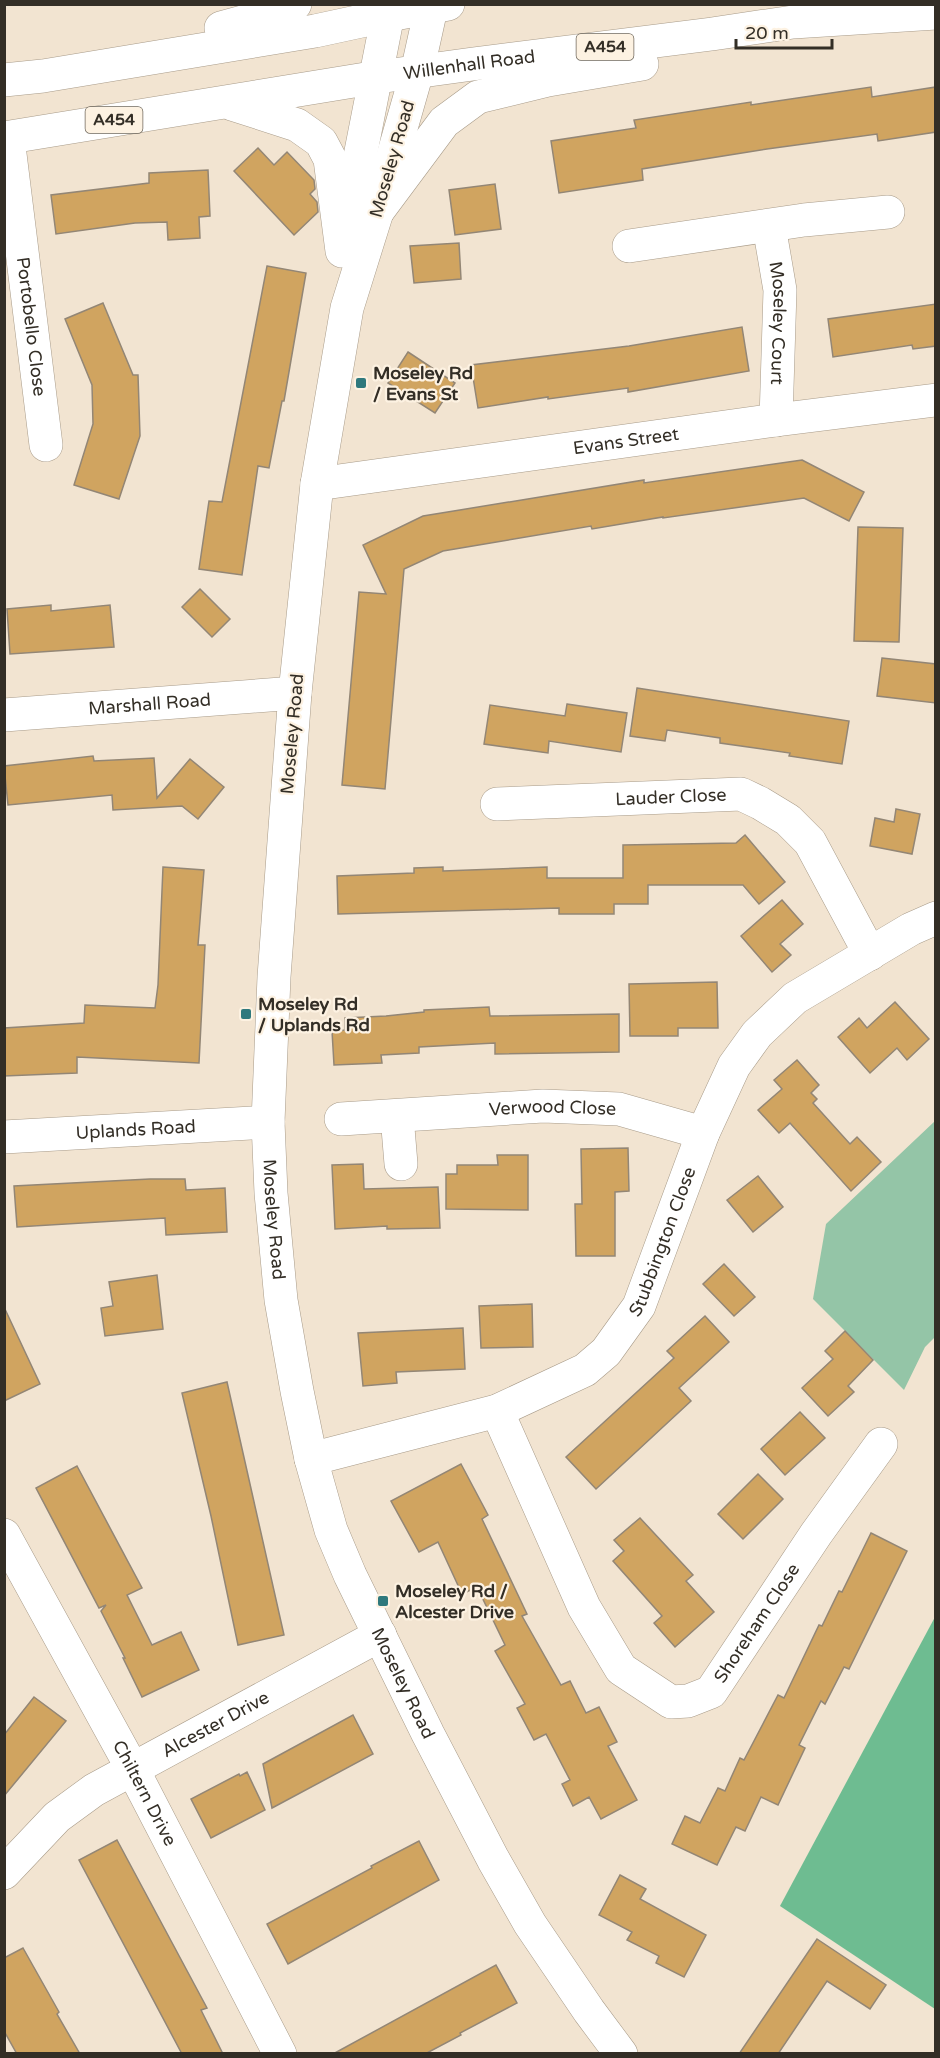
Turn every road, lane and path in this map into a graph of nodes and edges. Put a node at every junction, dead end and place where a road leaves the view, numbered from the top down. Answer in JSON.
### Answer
{"nodes":[{"id":1,"x":295,"y":4,"type":"edge"},
{"id":2,"x":437,"y":6,"type":"edge"},
{"id":3,"x":390,"y":10,"type":"edge"},
{"id":4,"x":936,"y":13,"type":"edge"},
{"id":5,"x":793,"y":22,"type":"junction"},
{"id":6,"x":417,"y":72,"type":"junction"},
{"id":7,"x":43,"y":76,"type":"junction"},
{"id":8,"x":378,"y":77,"type":"junction"},
{"id":9,"x":4,"y":80,"type":"edge"},
{"id":10,"x":224,"y":102,"type":"junction"},
{"id":11,"x":6,"y":138,"type":"edge"},
{"id":12,"x":377,"y":212,"type":"junction"},
{"id":13,"x":888,"y":212,"type":"dead end"},
{"id":14,"x":768,"y":226,"type":"junction"},
{"id":15,"x":629,"y":246,"type":"dead end"},
{"id":16,"x":342,"y":251,"type":"junction"},
{"id":17,"x":347,"y":308,"type":"junction"},
{"id":18,"x":936,"y":400,"type":"edge"},
{"id":19,"x":776,"y":420,"type":"junction"},
{"id":20,"x":46,"y":445,"type":"dead end"},
{"id":21,"x":317,"y":484,"type":"junction"},
{"id":22,"x":295,"y":693,"type":"junction"},
{"id":23,"x":4,"y":715,"type":"edge"},
{"id":24,"x":497,"y":804,"type":"dead end"},
{"id":25,"x":936,"y":918,"type":"edge"},
{"id":26,"x":870,"y":954,"type":"junction"},
{"id":27,"x":397,"y":1116,"type":"junction"},
{"id":28,"x":341,"y":1119,"type":"dead end"},
{"id":29,"x":268,"y":1122,"type":"junction"},
{"id":30,"x":703,"y":1133,"type":"junction"},
{"id":31,"x":4,"y":1137,"type":"edge"},
{"id":32,"x":401,"y":1164,"type":"dead end"},
{"id":33,"x":497,"y":1411,"type":"junction"},
{"id":34,"x":881,"y":1444,"type":"dead end"},
{"id":35,"x":311,"y":1459,"type":"junction"},
{"id":36,"x":4,"y":1535,"type":"edge"},
{"id":37,"x":380,"y":1635,"type":"junction"},
{"id":38,"x":132,"y":1768,"type":"junction"},
{"id":39,"x":4,"y":1873,"type":"edge"},
{"id":40,"x":280,"y":2054,"type":"edge"},
{"id":41,"x":621,"y":2054,"type":"edge"}],
"edges":[{"from":1,"to":7,"type":"main road"},
{"from":2,"to":3,"type":"main road"},
{"from":2,"to":6,"type":"main road","name":"Moseley Road"},
{"from":3,"to":7,"type":"main road"},
{"from":3,"to":8,"type":"main road","name":"Moseley Road"},
{"from":4,"to":5,"type":"main road","name":"Willenhall Road","number":"A454"},
{"from":5,"to":6,"type":"main road","name":"Willenhall Road","number":"A454"},
{"from":5,"to":12,"type":"main road"},
{"from":6,"to":8,"type":"main road","name":"Willenhall Road","number":"A454"},
{"from":6,"to":12,"type":"main road","name":"Moseley Road"},
{"from":7,"to":9,"type":"main road"},
{"from":8,"to":10,"type":"main road","name":"Willenhall Road","number":"A454"},
{"from":8,"to":16,"type":"main road","name":"Moseley Road"},
{"from":10,"to":11,"type":"main road","name":"Willenhall Road","number":"A454"},
{"from":10,"to":16,"type":"main road"},
{"from":11,"to":20,"type":"main road","name":"Portobello Close"},
{"from":12,"to":17,"type":"main road","name":"Moseley Road"},
{"from":13,"to":14,"type":"main road"},
{"from":14,"to":15,"type":"main road"},
{"from":14,"to":19,"type":"main road","name":"Moseley Court"},
{"from":16,"to":17,"type":"main road","name":"Moseley Road"},
{"from":17,"to":21,"type":"main road","name":"Moseley Road"},
{"from":18,"to":19,"type":"main road","name":"Evans Street"},
{"from":19,"to":21,"type":"main road","name":"Evans Street"},
{"from":21,"to":22,"type":"main road","name":"Moseley Road"},
{"from":22,"to":23,"type":"main road","name":"Marshall Road"},
{"from":22,"to":29,"type":"main road","name":"Moseley Road"},
{"from":24,"to":26,"type":"main road","name":"Lauder Close"},
{"from":25,"to":26,"type":"main road","name":"Stubbington Close"},
{"from":26,"to":30,"type":"main road","name":"Stubbington Close"},
{"from":27,"to":28,"type":"main road","name":"Verwood Close"},
{"from":27,"to":30,"type":"main road","name":"Verwood Close"},
{"from":27,"to":32,"type":"main road"},
{"from":29,"to":31,"type":"main road","name":"Uplands Road"},
{"from":29,"to":35,"type":"main road","name":"Moseley Road"},
{"from":30,"to":33,"type":"main road","name":"Stubbington Close"},
{"from":33,"to":34,"type":"main road","name":"Shoreham Close"},
{"from":33,"to":35,"type":"main road","name":"Stubbington Close"},
{"from":35,"to":37,"type":"main road","name":"Moseley Road"},
{"from":36,"to":38,"type":"main road","name":"Chiltern Drive"},
{"from":37,"to":38,"type":"main road","name":"Alcester Drive"},
{"from":37,"to":41,"type":"main road","name":"Moseley Road"},
{"from":38,"to":39,"type":"main road","name":"Alcester Drive"},
{"from":38,"to":40,"type":"main road","name":"Chiltern Drive"}]}
